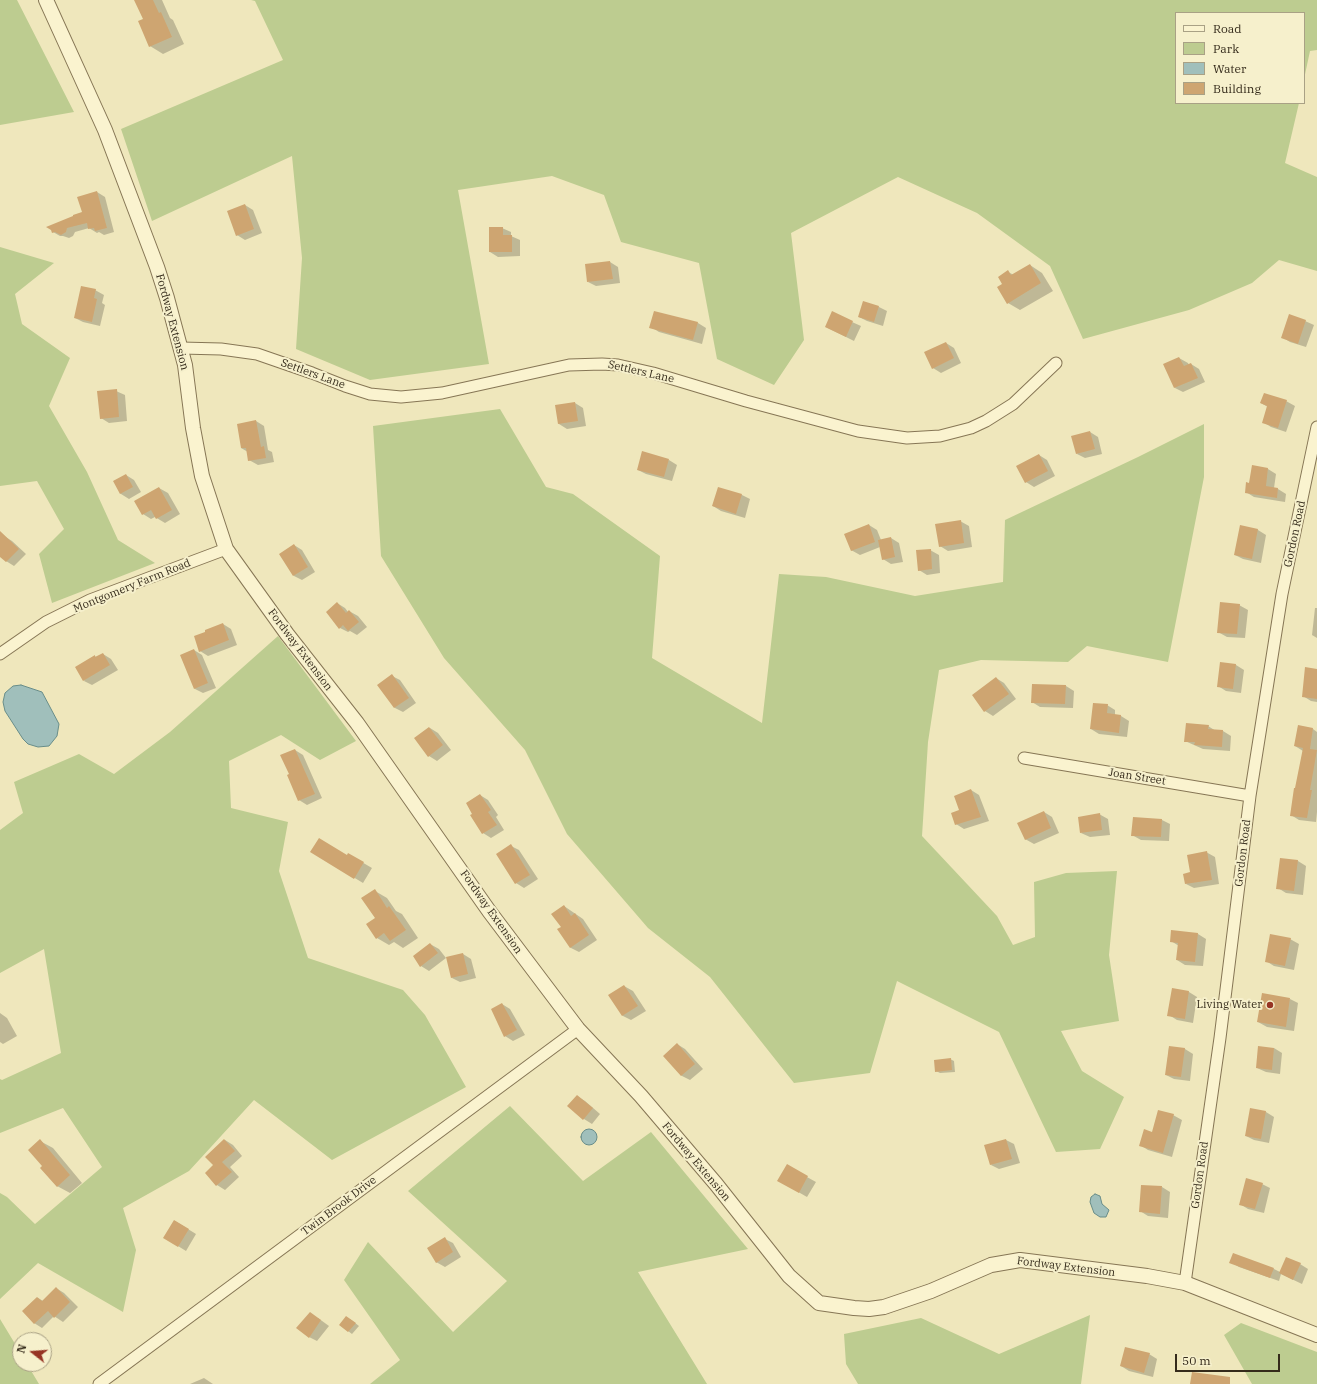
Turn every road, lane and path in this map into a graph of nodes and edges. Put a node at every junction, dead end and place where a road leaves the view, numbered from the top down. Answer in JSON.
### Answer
{"nodes":[{"id":1,"x":46,"y":0,"type":"edge"},
{"id":2,"x":181,"y":348,"type":"junction"},
{"id":3,"x":1056,"y":363,"type":"dead end"},
{"id":4,"x":1317,"y":427,"type":"edge"},
{"id":5,"x":226,"y":549,"type":"junction"},
{"id":6,"x":0,"y":654,"type":"edge"},
{"id":7,"x":1024,"y":758,"type":"dead end"},
{"id":8,"x":1250,"y":796,"type":"junction"},
{"id":9,"x":578,"y":1029,"type":"junction"},
{"id":10,"x":1185,"y":1283,"type":"junction"},
{"id":11,"x":1317,"y":1333,"type":"edge"},
{"id":12,"x":99,"y":1384,"type":"edge"}],
"edges":[{"from":1,"to":2,"type":"street","name":"Fordway Extension"},
{"from":2,"to":3,"type":"street","name":"Settlers Lane"},
{"from":2,"to":5,"type":"street","name":"Fordway Extension"},
{"from":4,"to":8,"type":"street","name":"Gordon Road"},
{"from":5,"to":6,"type":"street","name":"Montgomery Farm Road"},
{"from":5,"to":9,"type":"street","name":"Fordway Extension"},
{"from":7,"to":8,"type":"street","name":"Joan Street"},
{"from":8,"to":10,"type":"street","name":"Gordon Road"},
{"from":9,"to":10,"type":"street","name":"Fordway Extension"},
{"from":9,"to":12,"type":"street","name":"Twin Brook Drive"},
{"from":10,"to":11,"type":"street","name":"Fordway Extension"}]}
